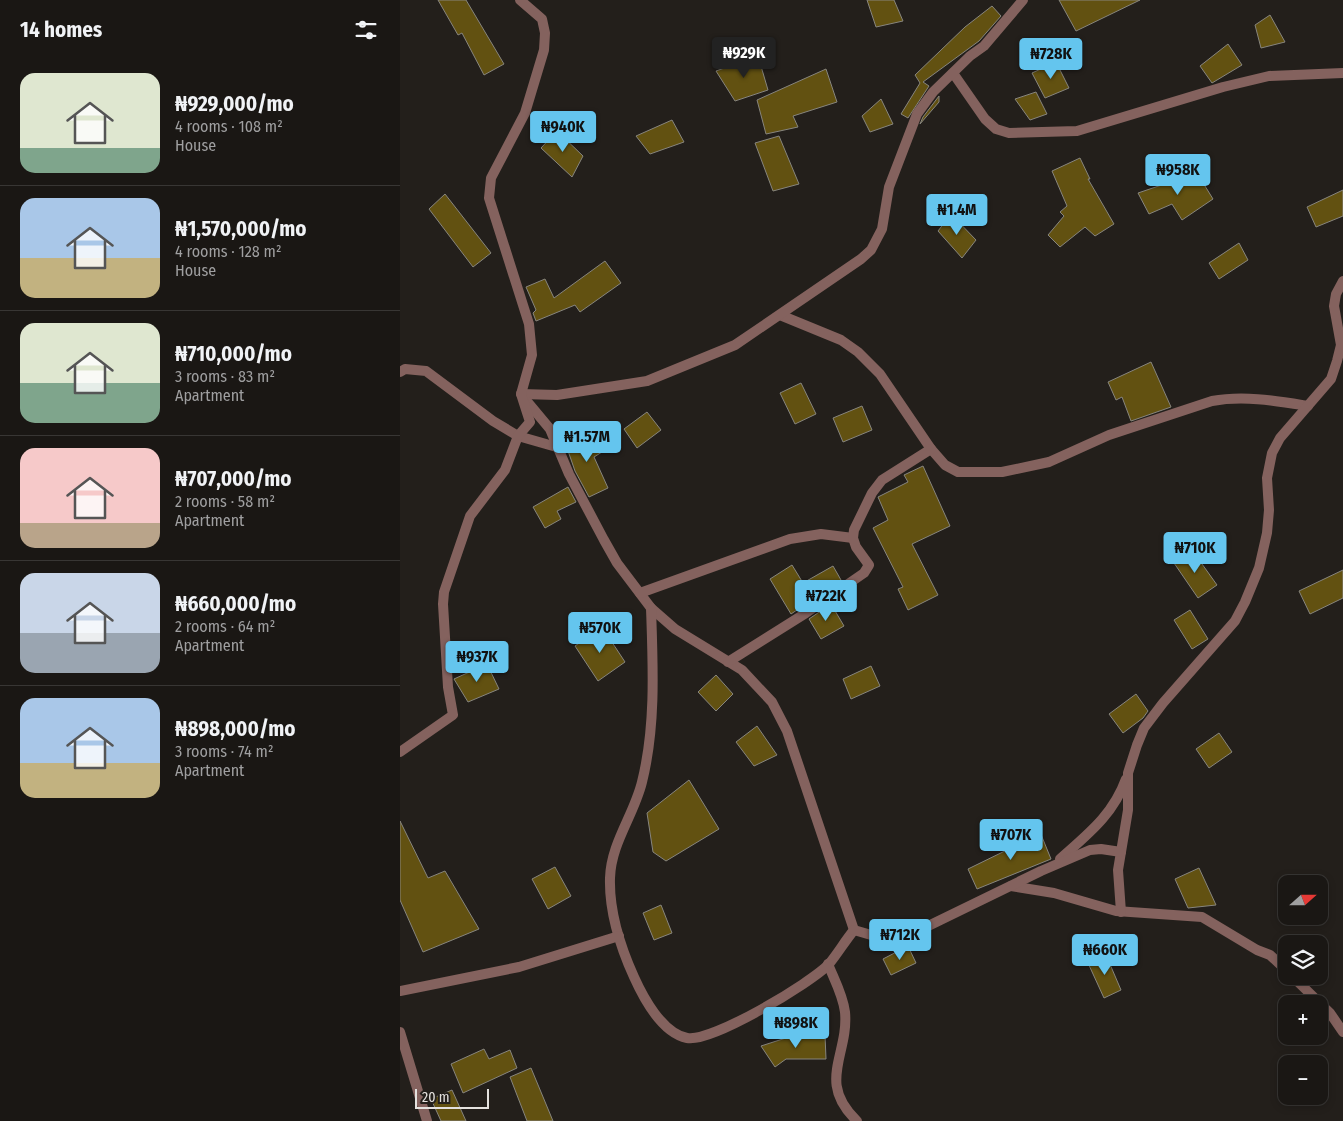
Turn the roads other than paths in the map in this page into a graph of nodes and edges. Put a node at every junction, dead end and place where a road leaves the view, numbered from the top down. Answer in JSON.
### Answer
{"nodes":[{"id":1,"x":520,"y":0,"type":"edge"},
{"id":2,"x":1023,"y":0,"type":"edge"},
{"id":3,"x":954,"y":73,"type":"junction"},
{"id":4,"x":1343,"y":73,"type":"edge"},
{"id":5,"x":1343,"y":281,"type":"edge"},
{"id":6,"x":780,"y":315,"type":"junction"},
{"id":7,"x":400,"y":372,"type":"edge"},
{"id":8,"x":521,"y":394,"type":"junction"},
{"id":9,"x":1308,"y":406,"type":"junction"},
{"id":10,"x":518,"y":436,"type":"junction"},
{"id":11,"x":560,"y":448,"type":"junction"},
{"id":12,"x":931,"y":449,"type":"junction"},
{"id":13,"x":853,"y":538,"type":"junction"},
{"id":14,"x":640,"y":593,"type":"junction"},
{"id":15,"x":651,"y":608,"type":"junction"},
{"id":16,"x":728,"y":662,"type":"junction"},
{"id":17,"x":400,"y":752,"type":"edge"},
{"id":18,"x":1128,"y":773,"type":"junction"},
{"id":19,"x":1121,"y":852,"type":"junction"},
{"id":20,"x":1054,"y":865,"type":"junction"},
{"id":21,"x":1011,"y":886,"type":"junction"},
{"id":22,"x":1121,"y":912,"type":"junction"},
{"id":23,"x":854,"y":930,"type":"junction"},
{"id":24,"x":619,"y":936,"type":"junction"},
{"id":25,"x":1278,"y":962,"type":"edge"},
{"id":26,"x":828,"y":964,"type":"junction"},
{"id":27,"x":1301,"y":985,"type":"edge"},
{"id":28,"x":400,"y":991,"type":"edge"},
{"id":29,"x":400,"y":1032,"type":"edge"},
{"id":30,"x":1343,"y":1032,"type":"edge"},
{"id":31,"x":427,"y":1121,"type":"edge"},
{"id":32,"x":857,"y":1121,"type":"edge"}],
"edges":[{"from":1,"to":8,"type":"street"},
{"from":2,"to":3,"type":"street"},
{"from":3,"to":4,"type":"street"},
{"from":3,"to":6,"type":"street"},
{"from":5,"to":9,"type":"street"},
{"from":6,"to":8,"type":"street"},
{"from":6,"to":12,"type":"street"},
{"from":7,"to":10,"type":"street"},
{"from":8,"to":10,"type":"street"},
{"from":8,"to":11,"type":"street"},
{"from":9,"to":12,"type":"street"},
{"from":9,"to":18,"type":"street"},
{"from":10,"to":11,"type":"street"},
{"from":10,"to":17,"type":"street"},
{"from":11,"to":14,"type":"street"},
{"from":12,"to":13,"type":"street"},
{"from":13,"to":14,"type":"street"},
{"from":13,"to":16,"type":"street"},
{"from":14,"to":15,"type":"street"},
{"from":15,"to":16,"type":"street"},
{"from":15,"to":24,"type":"street"},
{"from":16,"to":23,"type":"street"},
{"from":18,"to":19,"type":"street"},
{"from":18,"to":20,"type":"street"},
{"from":19,"to":20,"type":"street"},
{"from":19,"to":22,"type":"street"},
{"from":20,"to":21,"type":"street"},
{"from":21,"to":22,"type":"street"},
{"from":21,"to":23,"type":"street"},
{"from":22,"to":25,"type":"street"},
{"from":23,"to":26,"type":"street"},
{"from":24,"to":26,"type":"street"},
{"from":24,"to":28,"type":"street"},
{"from":26,"to":32,"type":"street"},
{"from":27,"to":30,"type":"street"},
{"from":29,"to":31,"type":"street"}]}
